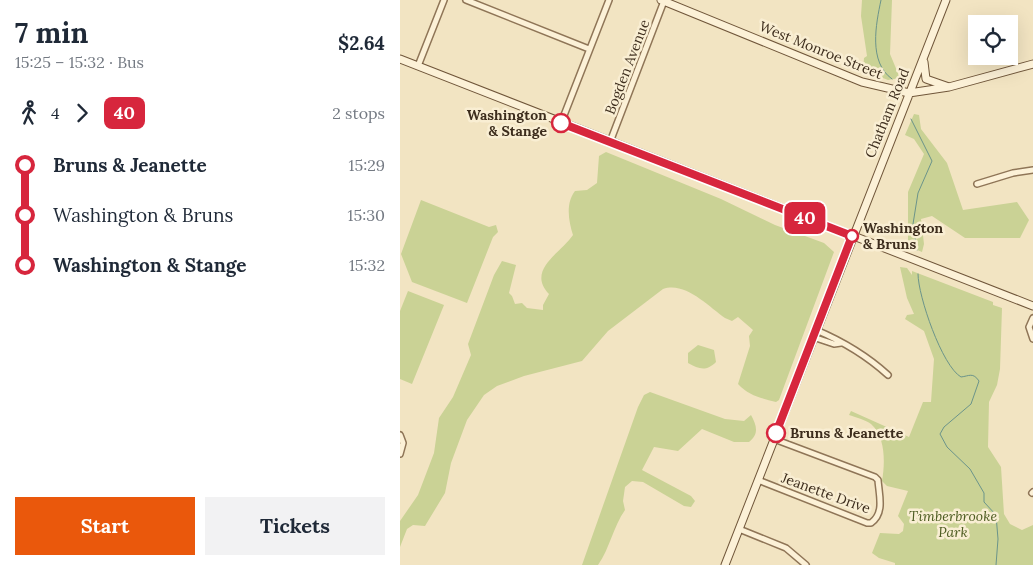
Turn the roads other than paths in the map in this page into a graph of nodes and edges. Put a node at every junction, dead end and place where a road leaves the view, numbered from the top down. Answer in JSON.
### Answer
{"nodes":[{"id":1,"x":444,"y":0,"type":"edge"},
{"id":2,"x":466,"y":0,"type":"edge"},
{"id":3,"x":608,"y":0,"type":"edge"},
{"id":4,"x":946,"y":0,"type":"edge"},
{"id":5,"x":663,"y":1,"type":"edge"},
{"id":6,"x":589,"y":49,"type":"junction"},
{"id":7,"x":925,"y":53,"type":"junction"},
{"id":8,"x":400,"y":58,"type":"edge"},
{"id":9,"x":1033,"y":64,"type":"edge"},
{"id":10,"x":418,"y":66,"type":"junction"},
{"id":11,"x":949,"y":87,"type":"junction"},
{"id":12,"x":909,"y":93,"type":"junction"},
{"id":13,"x":561,"y":123,"type":"junction"},
{"id":14,"x":610,"y":142,"type":"junction"},
{"id":15,"x":1033,"y":170,"type":"edge"},
{"id":16,"x":978,"y":184,"type":"dead end"},
{"id":17,"x":852,"y":236,"type":"junction"},
{"id":18,"x":1033,"y":305,"type":"edge"},
{"id":19,"x":1033,"y":318,"type":"edge"},
{"id":20,"x":815,"y":333,"type":"junction"},
{"id":21,"x":1033,"y":339,"type":"edge"},
{"id":22,"x":888,"y":375,"type":"dead end"},
{"id":23,"x":400,"y":435,"type":"edge"},
{"id":24,"x":774,"y":439,"type":"junction"},
{"id":25,"x":400,"y":454,"type":"edge"},
{"id":26,"x":758,"y":480,"type":"junction"},
{"id":27,"x":739,"y":529,"type":"junction"},
{"id":28,"x":725,"y":565,"type":"edge"},
{"id":29,"x":806,"y":565,"type":"edge"}],
"edges":[{"from":1,"to":10,"type":"street"},
{"from":2,"to":6,"type":"street"},
{"from":3,"to":6,"type":"street"},
{"from":4,"to":7,"type":"street","name":"Chatham Road"},
{"from":5,"to":12,"type":"street","name":"West Monroe Street"},
{"from":5,"to":14,"type":"street","name":"Bogden Avenue"},
{"from":6,"to":13,"type":"street"},
{"from":7,"to":11,"type":"street"},
{"from":7,"to":12,"type":"street","name":"Chatham Road"},
{"from":8,"to":10,"type":"street"},
{"from":9,"to":11,"type":"street","name":"West Monroe Street"},
{"from":10,"to":13,"type":"street"},
{"from":11,"to":12,"type":"street","name":"West Monroe Street"},
{"from":12,"to":17,"type":"street","name":"Chatham Road"},
{"from":13,"to":14,"type":"street"},
{"from":14,"to":17,"type":"street"},
{"from":15,"to":16,"type":"street"},
{"from":17,"to":18,"type":"street"},
{"from":17,"to":20,"type":"street","name":"Chatham Road"},
{"from":19,"to":21,"type":"street"},
{"from":20,"to":22,"type":"street"},
{"from":20,"to":24,"type":"street","name":"Chatham Road"},
{"from":23,"to":25,"type":"street"},
{"from":24,"to":26,"type":"street","name":"Chatham Road"},
{"from":24,"to":26,"type":"street","name":"Jeanette Drive"},
{"from":26,"to":27,"type":"street","name":"Chatham Road"},
{"from":27,"to":28,"type":"street","name":"Chatham Road"},
{"from":27,"to":29,"type":"street"}]}
